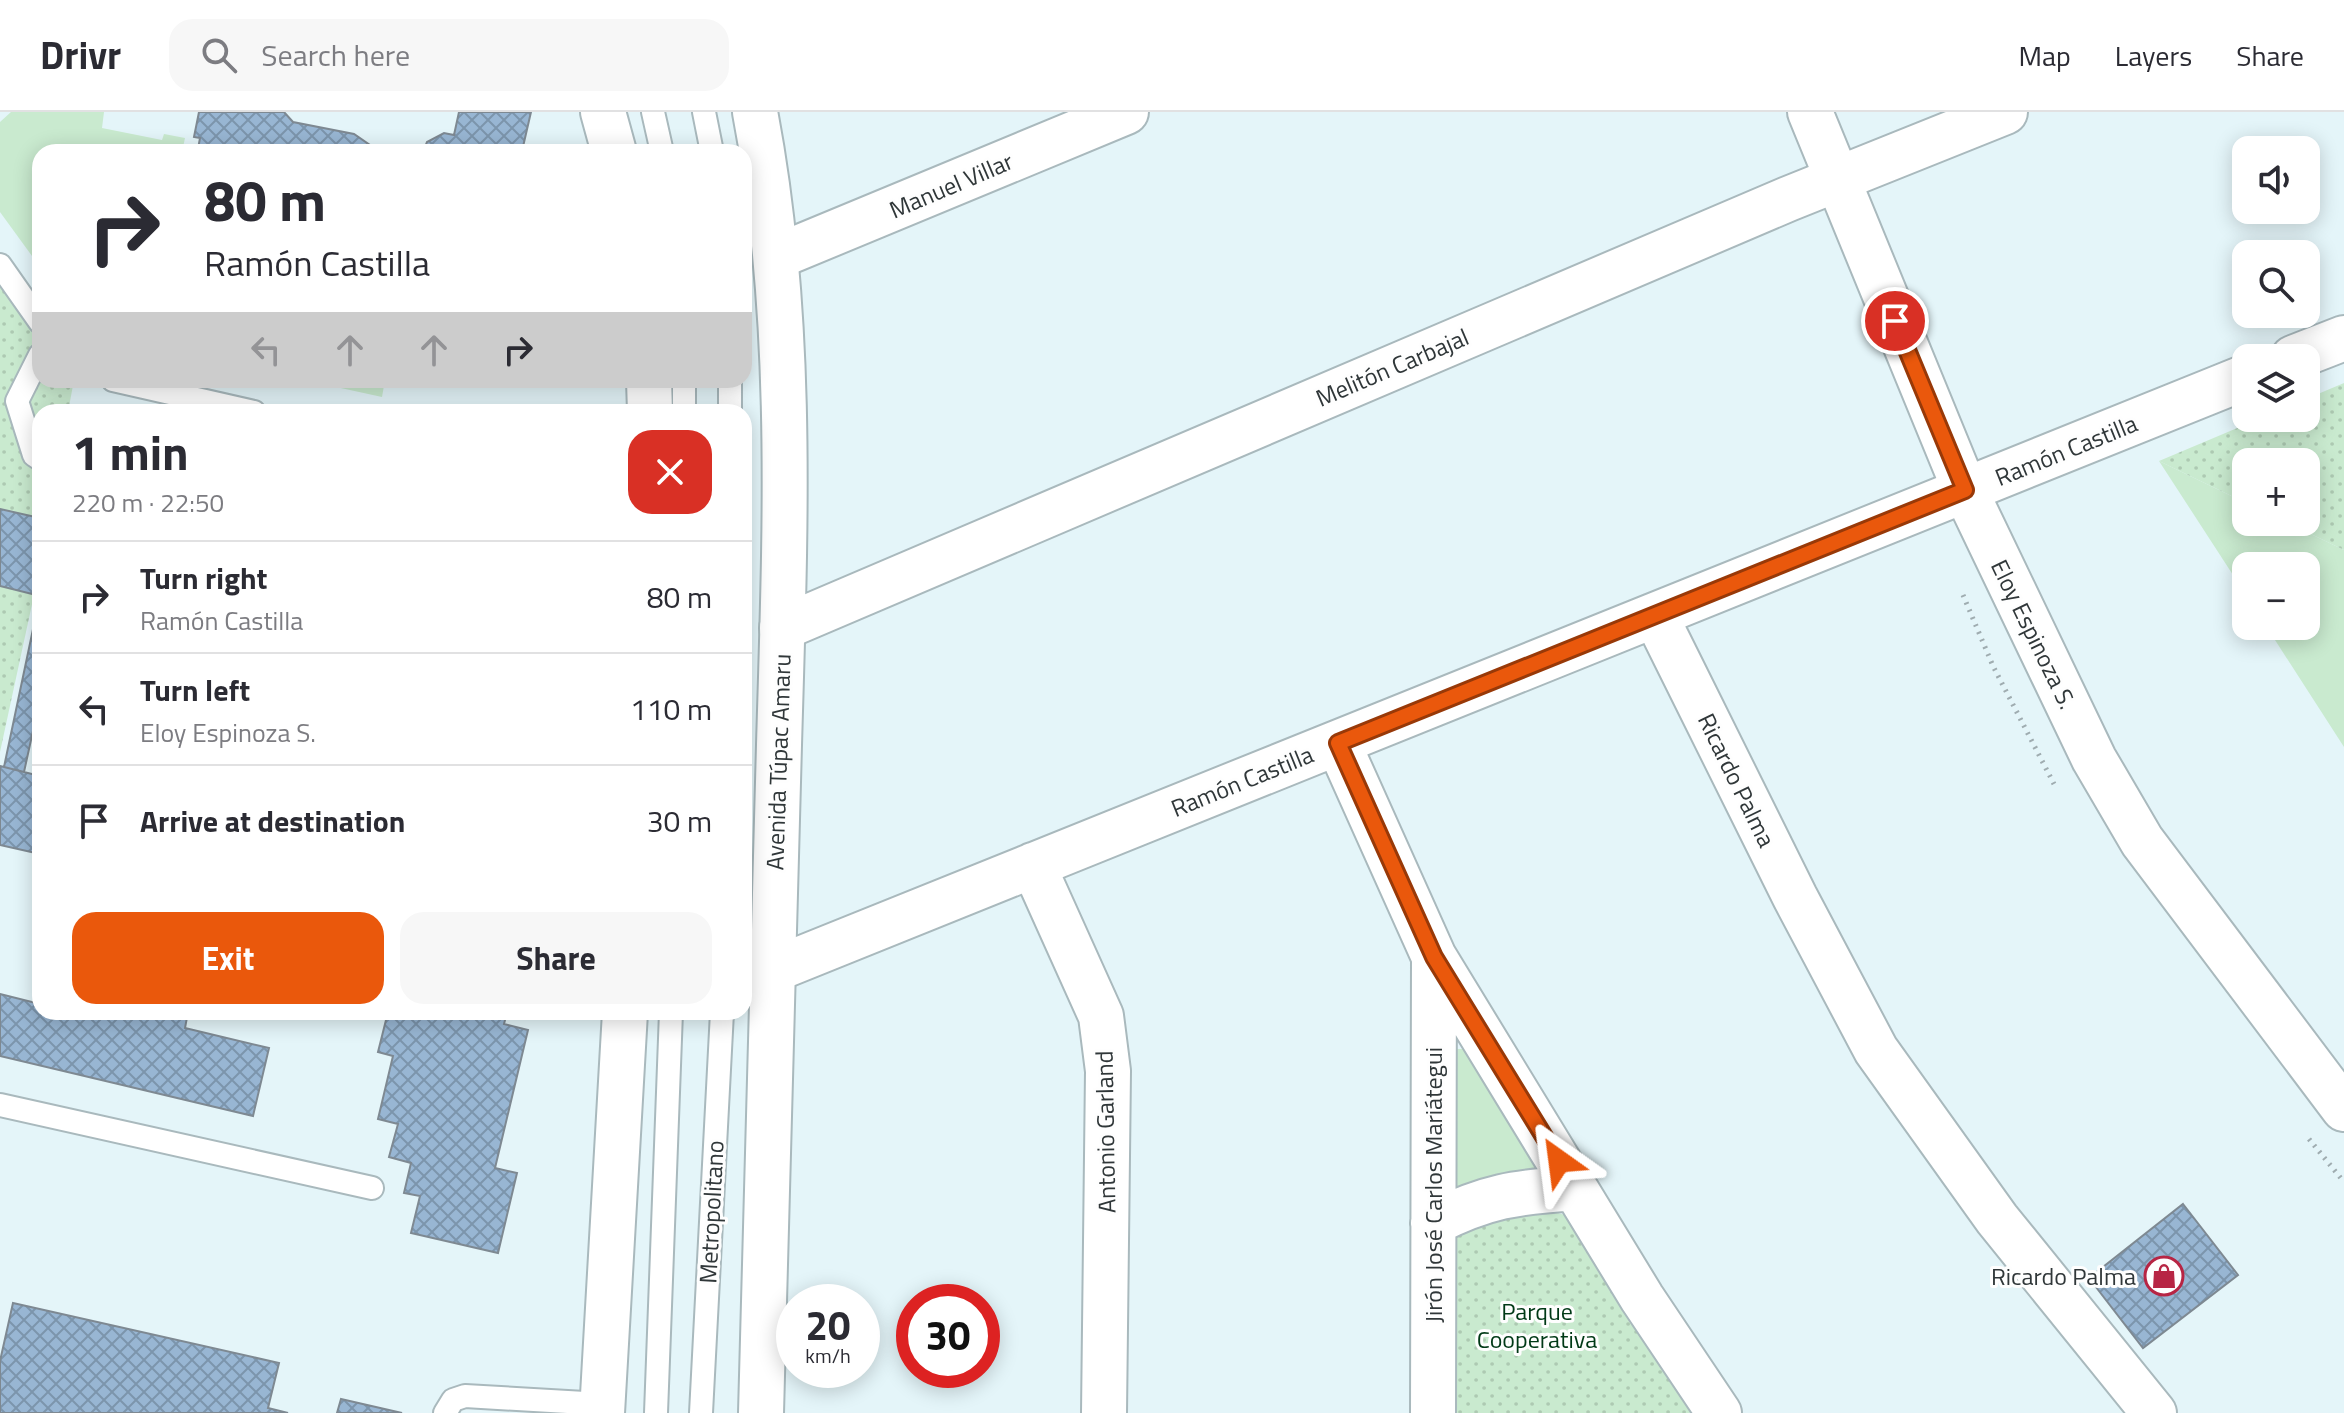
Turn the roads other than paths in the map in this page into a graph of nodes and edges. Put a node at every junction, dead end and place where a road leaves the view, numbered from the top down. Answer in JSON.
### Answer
{"nodes":[{"id":1,"x":603,"y":112,"type":"edge"},
{"id":2,"x":653,"y":112,"type":"edge"},
{"id":3,"x":704,"y":112,"type":"edge"},
{"id":4,"x":755,"y":112,"type":"edge"},
{"id":5,"x":1126,"y":112,"type":"edge"},
{"id":6,"x":1810,"y":112,"type":"edge"},
{"id":7,"x":2005,"y":112,"type":"edge"},
{"id":8,"x":612,"y":144,"type":"edge"},
{"id":9,"x":660,"y":144,"type":"edge"},
{"id":10,"x":710,"y":144,"type":"edge"},
{"id":11,"x":1837,"y":179,"type":"junction"},
{"id":12,"x":776,"y":257,"type":"junction"},
{"id":13,"x":0,"y":265,"type":"edge"},
{"id":14,"x":32,"y":311,"type":"edge"},
{"id":15,"x":2344,"y":338,"type":"edge"},
{"id":16,"x":2320,"y":347,"type":"edge"},
{"id":17,"x":32,"y":371,"type":"edge"},
{"id":18,"x":2232,"y":383,"type":"edge"},
{"id":19,"x":148,"y":388,"type":"edge"},
{"id":20,"x":219,"y":404,"type":"edge"},
{"id":21,"x":32,"y":449,"type":"edge"},
{"id":22,"x":1965,"y":490,"type":"junction"},
{"id":23,"x":1655,"y":615,"type":"junction"},
{"id":24,"x":782,"y":628,"type":"junction"},
{"id":25,"x":1338,"y":743,"type":"junction"},
{"id":26,"x":1033,"y":865,"type":"junction"},
{"id":27,"x":1434,"y":957,"type":"junction"},
{"id":28,"x":773,"y":970,"type":"junction"},
{"id":29,"x":625,"y":1020,"type":"edge"},
{"id":30,"x":671,"y":1020,"type":"edge"},
{"id":31,"x":722,"y":1020,"type":"edge"},
{"id":32,"x":0,"y":1105,"type":"edge"},
{"id":33,"x":2344,"y":1109,"type":"edge"},
{"id":34,"x":372,"y":1188,"type":"dead end"},
{"id":35,"x":1575,"y":1188,"type":"junction"},
{"id":36,"x":1433,"y":1223,"type":"junction"},
{"id":37,"x":602,"y":1409,"type":"edge"},
{"id":38,"x":445,"y":1413,"type":"edge"},
{"id":39,"x":656,"y":1413,"type":"edge"},
{"id":40,"x":701,"y":1413,"type":"edge"},
{"id":41,"x":761,"y":1413,"type":"edge"},
{"id":42,"x":1104,"y":1413,"type":"edge"},
{"id":43,"x":1433,"y":1413,"type":"edge"},
{"id":44,"x":1719,"y":1413,"type":"edge"},
{"id":45,"x":2154,"y":1413,"type":"edge"}],
"edges":[{"from":1,"to":8,"type":"street"},
{"from":2,"to":9,"type":"lane"},
{"from":3,"to":10,"type":"lane"},
{"from":4,"to":12,"type":"street","name":"Avenida Túpac Amaru"},
{"from":5,"to":12,"type":"street","name":"Manuel Villar"},
{"from":6,"to":11,"type":"street","name":"Eloy Espinoza S."},
{"from":7,"to":11,"type":"street","name":"Melitón Carbajal"},
{"from":11,"to":22,"type":"street","name":"Eloy Espinoza S."},
{"from":11,"to":24,"type":"street","name":"Melitón Carbajal"},
{"from":12,"to":24,"type":"street","name":"Avenida Túpac Amaru"},
{"from":13,"to":14,"type":"lane"},
{"from":15,"to":16,"type":"street"},
{"from":17,"to":21,"type":"lane"},
{"from":18,"to":22,"type":"street","name":"Ramón Castilla"},
{"from":19,"to":20,"type":"lane"},
{"from":22,"to":23,"type":"street","name":"Ramón Castilla"},
{"from":22,"to":33,"type":"street","name":"Eloy Espinoza S."},
{"from":23,"to":25,"type":"street","name":"Ramón Castilla"},
{"from":23,"to":45,"type":"street","name":"Ricardo Palma"},
{"from":24,"to":28,"type":"street","name":"Avenida Túpac Amaru"},
{"from":25,"to":26,"type":"street","name":"Ramón Castilla"},
{"from":25,"to":27,"type":"street"},
{"from":26,"to":28,"type":"street","name":"Ramón Castilla"},
{"from":26,"to":42,"type":"street","name":"Antonio Garland"},
{"from":27,"to":35,"type":"street"},
{"from":27,"to":36,"type":"street","name":"Jirón José Carlos Mariátegui"},
{"from":28,"to":41,"type":"street","name":"Avenida Túpac Amaru"},
{"from":29,"to":37,"type":"street"},
{"from":30,"to":39,"type":"lane","name":"Metropolitano"},
{"from":31,"to":40,"type":"lane","name":"Metropolitano"},
{"from":32,"to":34,"type":"lane"},
{"from":35,"to":36,"type":"street"},
{"from":35,"to":44,"type":"street"},
{"from":36,"to":43,"type":"street","name":"Jirón José Carlos Mariátegui"},
{"from":37,"to":38,"type":"lane"}]}
